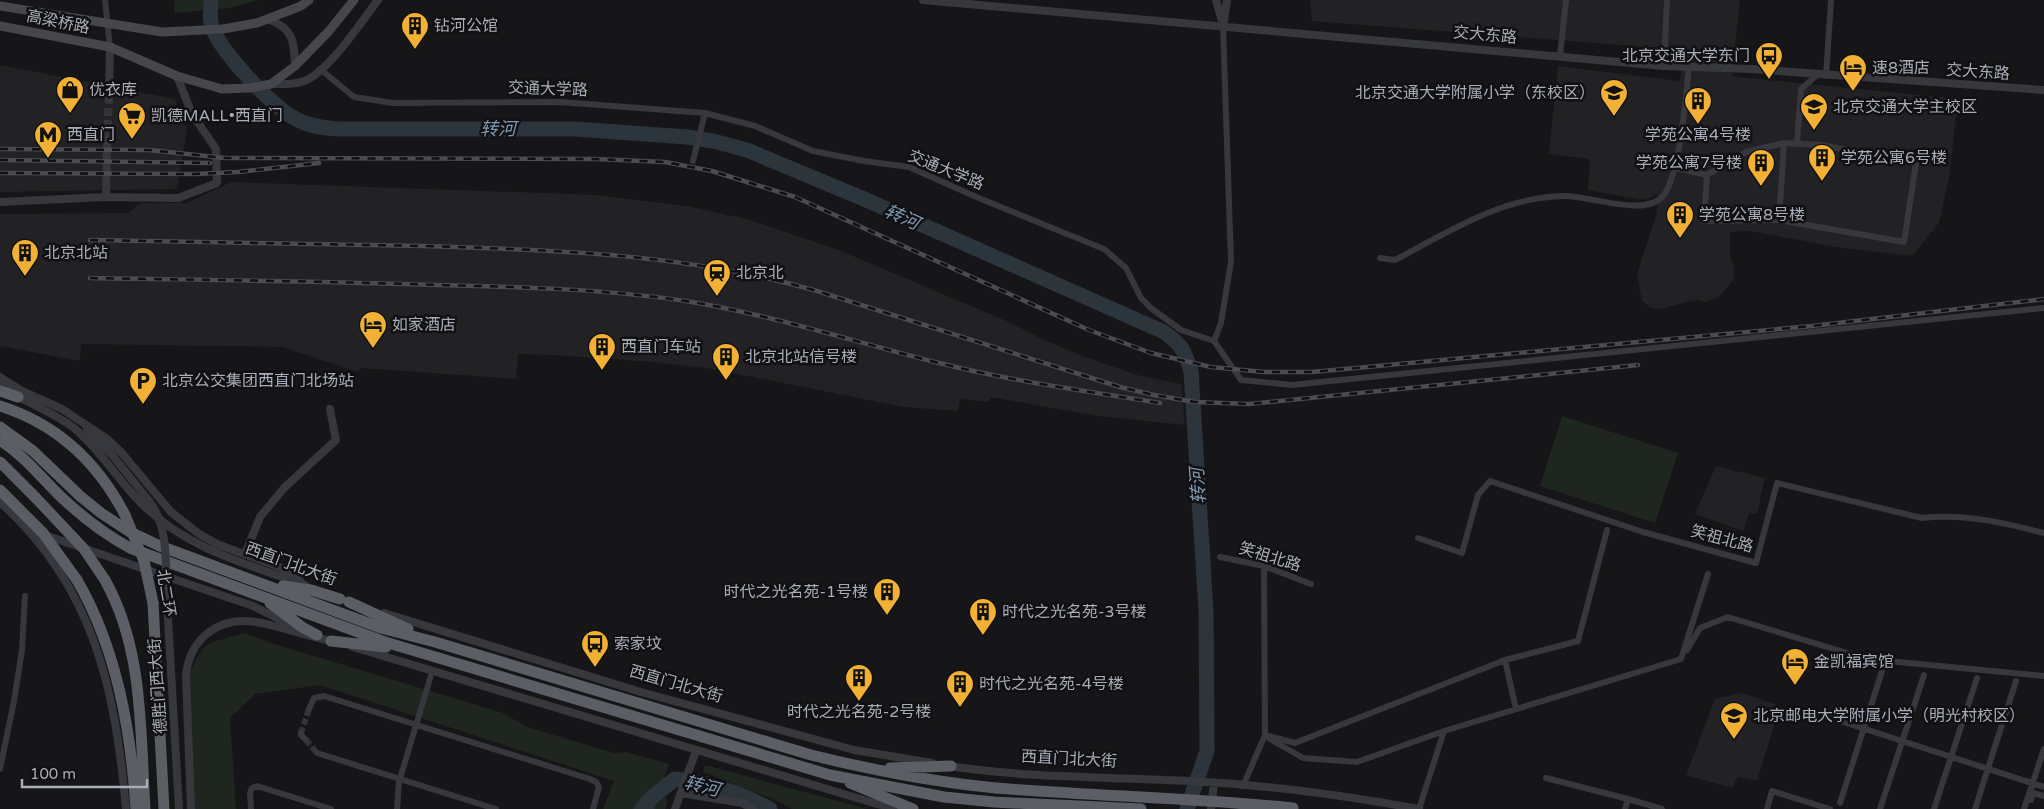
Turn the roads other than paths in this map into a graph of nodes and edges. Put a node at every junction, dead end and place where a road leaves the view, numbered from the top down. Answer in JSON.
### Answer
{"nodes":[{"id":1,"x":105,"y":0,"type":"edge"},
{"id":2,"x":309,"y":0,"type":"edge"},
{"id":3,"x":354,"y":0,"type":"edge"},
{"id":4,"x":378,"y":0,"type":"edge"},
{"id":5,"x":923,"y":0,"type":"edge"},
{"id":6,"x":1216,"y":0,"type":"edge"},
{"id":7,"x":1227,"y":0,"type":"edge"},
{"id":8,"x":1566,"y":0,"type":"edge"},
{"id":9,"x":1667,"y":0,"type":"edge"},
{"id":10,"x":1832,"y":0,"type":"edge"},
{"id":11,"x":0,"y":6,"type":"edge"},
{"id":12,"x":268,"y":19,"type":"junction"},
{"id":13,"x":106,"y":23,"type":"junction"},
{"id":14,"x":1223,"y":25,"type":"junction"},
{"id":15,"x":0,"y":26,"type":"edge"},
{"id":16,"x":110,"y":46,"type":"junction"},
{"id":17,"x":1560,"y":56,"type":"junction"},
{"id":18,"x":295,"y":66,"type":"junction"},
{"id":19,"x":1664,"y":66,"type":"junction"},
{"id":20,"x":1690,"y":66,"type":"junction"},
{"id":21,"x":320,"y":69,"type":"junction"},
{"id":22,"x":1822,"y":75,"type":"junction"},
{"id":23,"x":177,"y":76,"type":"junction"},
{"id":24,"x":272,"y":84,"type":"junction"},
{"id":25,"x":2044,"y":90,"type":"edge"},
{"id":26,"x":109,"y":98,"type":"tunnel mouth"},
{"id":27,"x":705,"y":113,"type":"junction"},
{"id":28,"x":108,"y":140,"type":"tunnel mouth"},
{"id":29,"x":1784,"y":143,"type":"junction"},
{"id":30,"x":1797,"y":144,"type":"junction"},
{"id":31,"x":693,"y":161,"type":"dead end"},
{"id":32,"x":1676,"y":168,"type":"junction"},
{"id":33,"x":1707,"y":175,"type":"junction"},
{"id":34,"x":106,"y":197,"type":"junction"},
{"id":35,"x":0,"y":202,"type":"edge"},
{"id":36,"x":1779,"y":220,"type":"junction"},
{"id":37,"x":1380,"y":258,"type":"dead end"},
{"id":38,"x":2044,"y":308,"type":"edge"},
{"id":39,"x":1214,"y":341,"type":"junction"},
{"id":40,"x":0,"y":377,"type":"edge"},
{"id":41,"x":0,"y":382,"type":"edge"},
{"id":42,"x":0,"y":391,"type":"edge"},
{"id":43,"x":18,"y":397,"type":"junction"},
{"id":44,"x":0,"y":398,"type":"edge"},
{"id":45,"x":0,"y":406,"type":"edge"},
{"id":46,"x":330,"y":409,"type":"dead end"},
{"id":47,"x":72,"y":416,"type":"junction"},
{"id":48,"x":39,"y":422,"type":"junction"},
{"id":49,"x":0,"y":427,"type":"edge"},
{"id":50,"x":0,"y":440,"type":"edge"},
{"id":51,"x":0,"y":462,"type":"edge"},
{"id":52,"x":0,"y":490,"type":"edge"},
{"id":53,"x":0,"y":502,"type":"edge"},
{"id":54,"x":27,"y":529,"type":"junction"},
{"id":55,"x":1607,"y":530,"type":"dead end"},
{"id":56,"x":2044,"y":533,"type":"edge"},
{"id":57,"x":1418,"y":538,"type":"dead end"},
{"id":58,"x":245,"y":554,"type":"junction"},
{"id":59,"x":1220,"y":556,"type":"dead end"},
{"id":60,"x":1264,"y":566,"type":"junction"},
{"id":61,"x":1708,"y":574,"type":"dead end"},
{"id":62,"x":257,"y":580,"type":"junction"},
{"id":63,"x":1311,"y":584,"type":"dead end"},
{"id":64,"x":308,"y":586,"type":"junction"},
{"id":65,"x":258,"y":595,"type":"junction"},
{"id":66,"x":25,"y":596,"type":"dead end"},
{"id":67,"x":344,"y":601,"type":"junction"},
{"id":68,"x":317,"y":635,"type":"junction"},
{"id":69,"x":331,"y":641,"type":"junction"},
{"id":70,"x":435,"y":642,"type":"junction"},
{"id":71,"x":416,"y":651,"type":"junction"},
{"id":72,"x":1681,"y":659,"type":"junction"},
{"id":73,"x":1505,"y":660,"type":"junction"},
{"id":74,"x":1883,"y":668,"type":"dead end"},
{"id":75,"x":432,"y":672,"type":"junction"},
{"id":76,"x":1924,"y":675,"type":"dead end"},
{"id":77,"x":2044,"y":676,"type":"edge"},
{"id":78,"x":1977,"y":678,"type":"dead end"},
{"id":79,"x":2016,"y":681,"type":"dead end"},
{"id":80,"x":309,"y":709,"type":"tunnel mouth"},
{"id":81,"x":1516,"y":709,"type":"junction"},
{"id":82,"x":1825,"y":716,"type":"dead end"},
{"id":83,"x":416,"y":724,"type":"junction"},
{"id":84,"x":1864,"y":728,"type":"junction"},
{"id":85,"x":1444,"y":731,"type":"junction"},
{"id":86,"x":301,"y":733,"type":"dead end"},
{"id":87,"x":1265,"y":735,"type":"junction"},
{"id":88,"x":306,"y":740,"type":"tunnel mouth"},
{"id":89,"x":1902,"y":741,"type":"junction"},
{"id":90,"x":2044,"y":750,"type":"edge"},
{"id":91,"x":696,"y":751,"type":"junction"},
{"id":92,"x":317,"y":753,"type":"tunnel mouth"},
{"id":93,"x":1951,"y":758,"type":"junction"},
{"id":94,"x":951,"y":766,"type":"junction"},
{"id":95,"x":0,"y":769,"type":"edge"},
{"id":96,"x":868,"y":769,"type":"junction"},
{"id":97,"x":1988,"y":770,"type":"junction"},
{"id":98,"x":830,"y":775,"type":"junction"},
{"id":99,"x":1546,"y":778,"type":"dead end"},
{"id":100,"x":400,"y":779,"type":"junction"},
{"id":101,"x":2033,"y":783,"type":"junction"},
{"id":102,"x":1216,"y":784,"type":"junction"},
{"id":103,"x":1243,"y":786,"type":"junction"},
{"id":104,"x":2044,"y":786,"type":"edge"},
{"id":105,"x":1278,"y":789,"type":"junction"},
{"id":106,"x":682,"y":790,"type":"junction"},
{"id":107,"x":2044,"y":796,"type":"edge"},
{"id":108,"x":1628,"y":799,"type":"junction"},
{"id":109,"x":1840,"y":803,"type":"dead end"},
{"id":110,"x":399,"y":808,"type":"edge"},
{"id":111,"x":1298,"y":808,"type":"edge"},
{"id":112,"x":126,"y":809,"type":"edge"},
{"id":113,"x":136,"y":809,"type":"edge"},
{"id":114,"x":145,"y":809,"type":"edge"},
{"id":115,"x":164,"y":809,"type":"edge"},
{"id":116,"x":179,"y":809,"type":"edge"},
{"id":117,"x":192,"y":809,"type":"edge"},
{"id":118,"x":250,"y":809,"type":"edge"},
{"id":119,"x":331,"y":809,"type":"edge"},
{"id":120,"x":496,"y":809,"type":"edge"},
{"id":121,"x":593,"y":809,"type":"edge"},
{"id":122,"x":675,"y":809,"type":"edge"},
{"id":123,"x":753,"y":809,"type":"edge"},
{"id":124,"x":906,"y":809,"type":"edge"},
{"id":125,"x":913,"y":809,"type":"edge"},
{"id":126,"x":1141,"y":809,"type":"edge"},
{"id":127,"x":1211,"y":809,"type":"edge"},
{"id":128,"x":1241,"y":809,"type":"edge"},
{"id":129,"x":1276,"y":809,"type":"edge"},
{"id":130,"x":1419,"y":809,"type":"edge"},
{"id":131,"x":1626,"y":809,"type":"edge"},
{"id":132,"x":1662,"y":809,"type":"edge"},
{"id":133,"x":1767,"y":809,"type":"edge"},
{"id":134,"x":1830,"y":809,"type":"edge"},
{"id":135,"x":1880,"y":809,"type":"edge"},
{"id":136,"x":1934,"y":809,"type":"edge"},
{"id":137,"x":1975,"y":809,"type":"edge"},
{"id":138,"x":2026,"y":809,"type":"edge"}],
"edges":[{"from":1,"to":13,"type":"street"},
{"from":2,"to":12,"type":"main road","name":"高梁桥路"},
{"from":3,"to":18,"type":"main road"},
{"from":4,"to":21,"type":"street"},
{"from":5,"to":14,"type":"street","name":"交大东路"},
{"from":6,"to":14,"type":"street"},
{"from":7,"to":14,"type":"street"},
{"from":8,"to":17,"type":"street"},
{"from":9,"to":19,"type":"street"},
{"from":10,"to":22,"type":"street"},
{"from":11,"to":13,"type":"main road","name":"高梁桥路"},
{"from":12,"to":13,"type":"main road","name":"高梁桥路"},
{"from":12,"to":18,"type":"street"},
{"from":13,"to":16,"type":"street"},
{"from":14,"to":17,"type":"street","name":"交大东路"},
{"from":14,"to":39,"type":"street"},
{"from":15,"to":16,"type":"main road","name":"高梁桥路"},
{"from":16,"to":23,"type":"main road","name":"高梁桥路"},
{"from":16,"to":26,"type":"street"},
{"from":17,"to":19,"type":"street","name":"交大东路"},
{"from":18,"to":24,"type":"main road"},
{"from":19,"to":20,"type":"street","name":"交大东路"},
{"from":20,"to":22,"type":"street","name":"交大东路"},
{"from":20,"to":32,"type":"street"},
{"from":21,"to":24,"type":"street"},
{"from":21,"to":27,"type":"street","name":"交通大学路"},
{"from":22,"to":25,"type":"street","name":"交大东路"},
{"from":22,"to":30,"type":"street"},
{"from":23,"to":24,"type":"main road","name":"高梁桥路"},
{"from":23,"to":34,"type":"street"},
{"from":27,"to":31,"type":"street"},
{"from":27,"to":39,"type":"street","name":"交通大学路"},
{"from":28,"to":34,"type":"street"},
{"from":29,"to":30,"type":"street"},
{"from":29,"to":33,"type":"street"},
{"from":29,"to":36,"type":"street"},
{"from":30,"to":36,"type":"street"},
{"from":32,"to":33,"type":"street"},
{"from":32,"to":37,"type":"street"},
{"from":33,"to":36,"type":"street"},
{"from":34,"to":35,"type":"street"},
{"from":38,"to":39,"type":"street"},
{"from":40,"to":47,"type":"street"},
{"from":41,"to":43,"type":"street","name":"西直门北大街"},
{"from":42,"to":43,"type":"highway"},
{"from":43,"to":64,"type":"street","name":"西直门北大街"},
{"from":44,"to":48,"type":"highway"},
{"from":45,"to":48,"type":"highway"},
{"from":46,"to":58,"type":"street"},
{"from":47,"to":58,"type":"street"},
{"from":47,"to":116,"type":"street","name":"德胜门西大街","bridge":true},
{"from":48,"to":115,"type":"highway","name":"北二环","bridge":true},
{"from":49,"to":62,"type":"highway","name":"西直门北大街"},
{"from":50,"to":65,"type":"highway"},
{"from":51,"to":114,"type":"highway","bridge":true},
{"from":52,"to":113,"type":"highway","bridge":true},
{"from":53,"to":54,"type":"street"},
{"from":54,"to":68,"type":"street"},
{"from":54,"to":112,"type":"street"},
{"from":55,"to":73,"type":"street"},
{"from":56,"to":57,"type":"street","name":"笑祖北路"},
{"from":58,"to":64,"type":"street"},
{"from":59,"to":60,"type":"street","name":"笑祖北路"},
{"from":60,"to":63,"type":"street","name":"笑祖北路"},
{"from":60,"to":87,"type":"street"},
{"from":61,"to":72,"type":"street"},
{"from":62,"to":67,"type":"highway"},
{"from":62,"to":70,"type":"highway","name":"西直门北大街"},
{"from":64,"to":67,"type":"street","name":"西直门北大街"},
{"from":65,"to":68,"type":"highway"},
{"from":65,"to":71,"type":"highway"},
{"from":66,"to":95,"type":"street"},
{"from":67,"to":70,"type":"highway"},
{"from":67,"to":94,"type":"street","name":"西直门北大街"},
{"from":68,"to":69,"type":"street"},
{"from":69,"to":71,"type":"highway"},
{"from":69,"to":75,"type":"street"},
{"from":69,"to":117,"type":"street"},
{"from":70,"to":96,"type":"highway","name":"西直门北大街"},
{"from":71,"to":98,"type":"highway"},
{"from":72,"to":77,"type":"street"},
{"from":72,"to":81,"type":"street"},
{"from":73,"to":81,"type":"street"},
{"from":73,"to":87,"type":"street"},
{"from":74,"to":84,"type":"street"},
{"from":75,"to":83,"type":"street"},
{"from":75,"to":91,"type":"street"},
{"from":76,"to":89,"type":"street"},
{"from":78,"to":93,"type":"street"},
{"from":79,"to":97,"type":"street"},
{"from":80,"to":83,"type":"street"},
{"from":81,"to":85,"type":"street"},
{"from":82,"to":84,"type":"street"},
{"from":83,"to":100,"type":"street"},
{"from":83,"to":121,"type":"street"},
{"from":84,"to":89,"type":"street"},
{"from":84,"to":109,"type":"street"},
{"from":85,"to":87,"type":"street"},
{"from":85,"to":130,"type":"street"},
{"from":86,"to":88,"type":"street"},
{"from":87,"to":103,"type":"street"},
{"from":89,"to":93,"type":"street"},
{"from":89,"to":135,"type":"street"},
{"from":90,"to":101,"type":"street"},
{"from":91,"to":106,"type":"street"},
{"from":91,"to":124,"type":"street"},
{"from":92,"to":100,"type":"street"},
{"from":93,"to":97,"type":"street"},
{"from":93,"to":136,"type":"street"},
{"from":94,"to":96,"type":"highway"},
{"from":94,"to":102,"type":"street","name":"西直门北大街"},
{"from":96,"to":111,"type":"highway","name":"西直门北大街","bridge":true},
{"from":97,"to":101,"type":"street"},
{"from":97,"to":137,"type":"street"},
{"from":98,"to":125,"type":"highway"},
{"from":98,"to":126,"type":"highway"},
{"from":99,"to":108,"type":"street"},
{"from":100,"to":110,"type":"street"},
{"from":100,"to":120,"type":"street"},
{"from":101,"to":104,"type":"street"},
{"from":101,"to":138,"type":"street"},
{"from":102,"to":103,"type":"street","name":"西直门北大街"},
{"from":102,"to":127,"type":"street"},
{"from":103,"to":105,"type":"street","name":"西直门北大街"},
{"from":103,"to":128,"type":"street"},
{"from":105,"to":129,"type":"street"},
{"from":105,"to":130,"type":"street","name":"西直门北大街"},
{"from":106,"to":122,"type":"street"},
{"from":106,"to":123,"type":"street"},
{"from":107,"to":138,"type":"street"},
{"from":108,"to":131,"type":"street"},
{"from":108,"to":132,"type":"street"},
{"from":118,"to":119,"type":"street"},
{"from":133,"to":134,"type":"street"}]}
